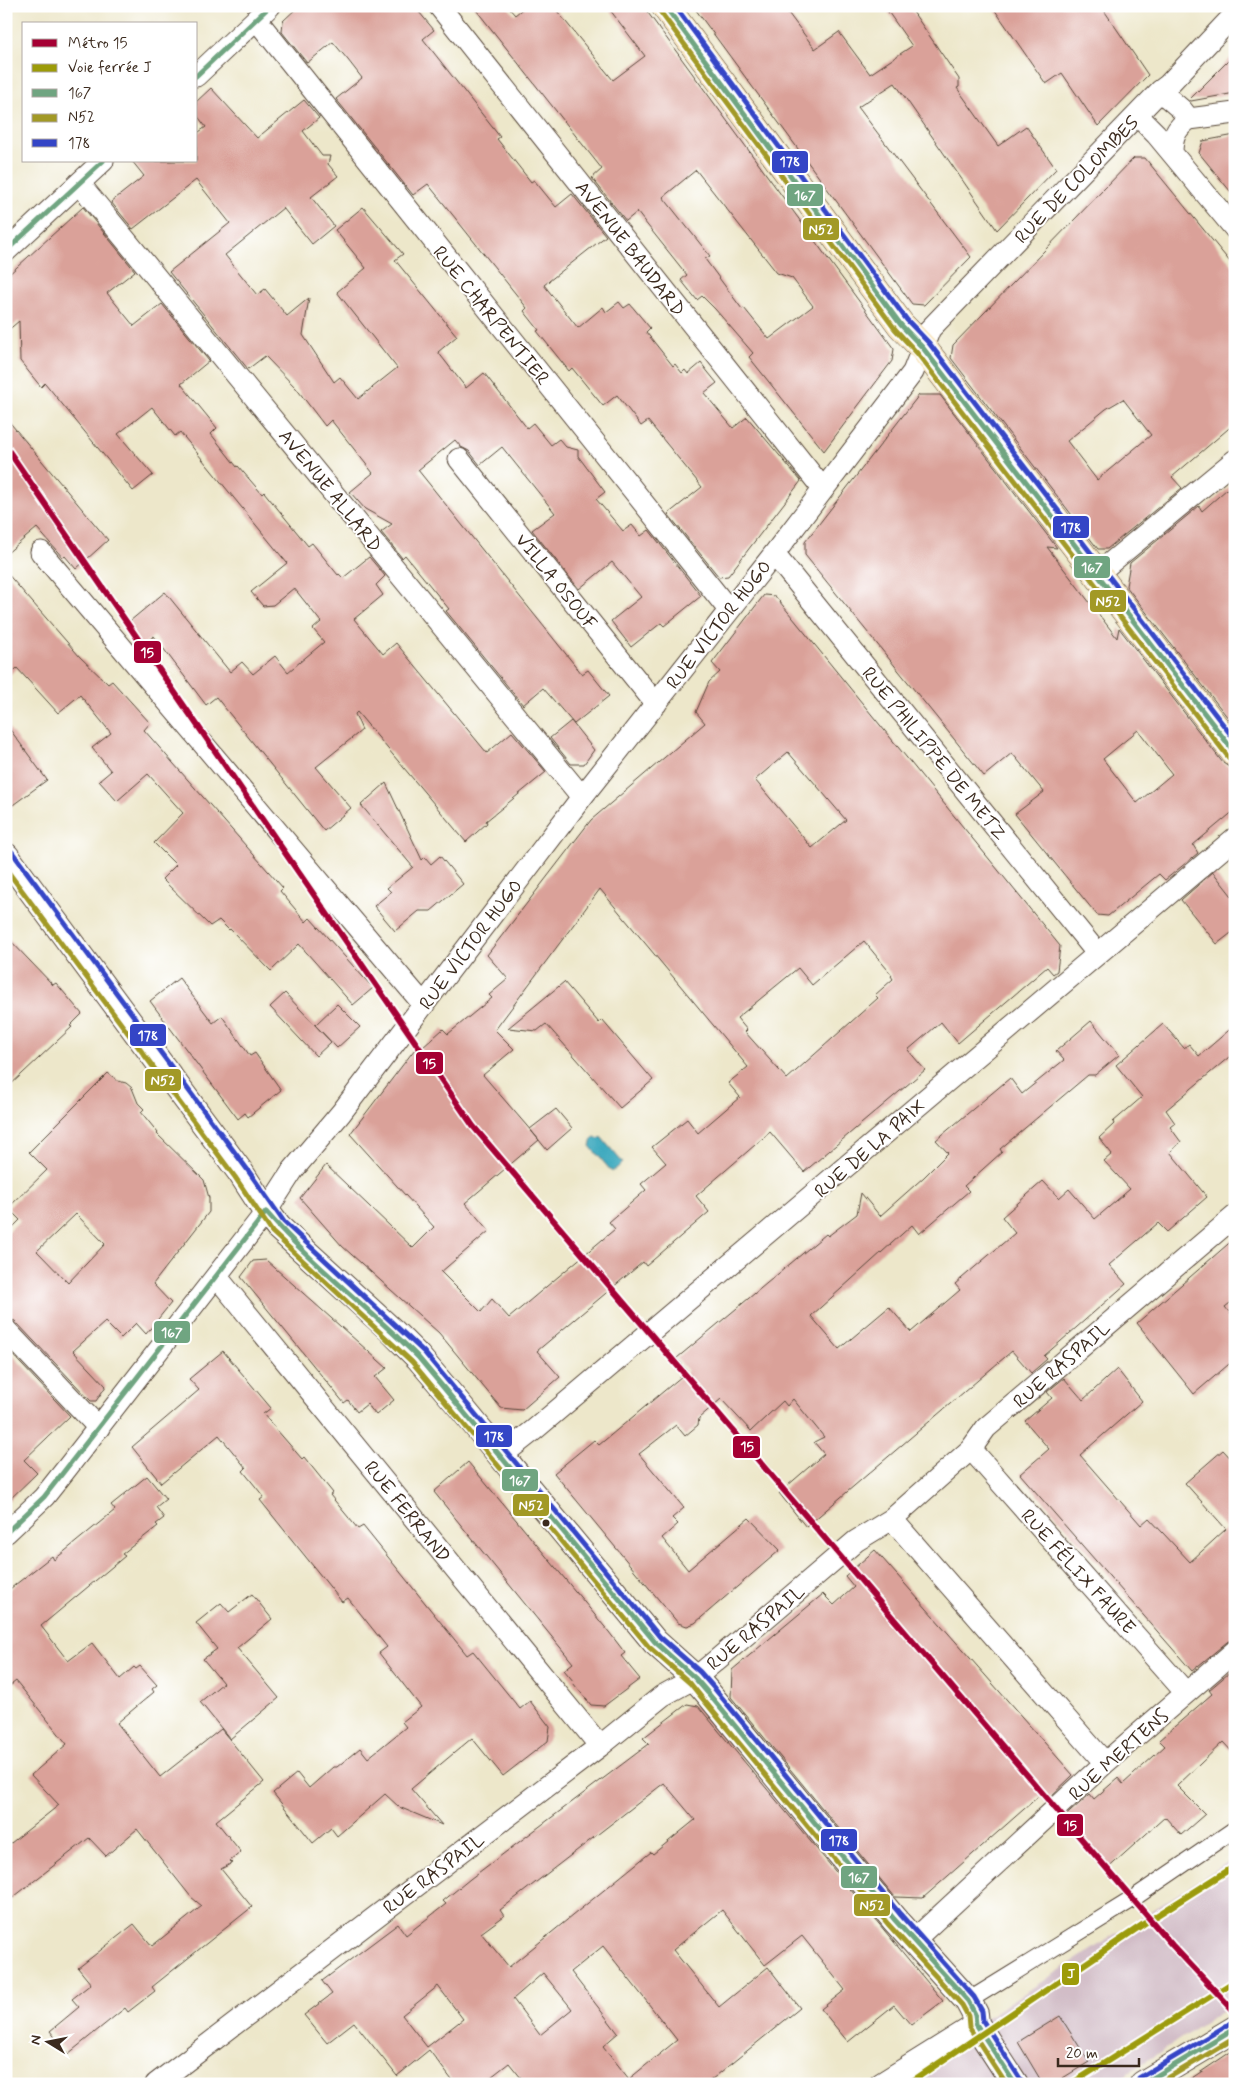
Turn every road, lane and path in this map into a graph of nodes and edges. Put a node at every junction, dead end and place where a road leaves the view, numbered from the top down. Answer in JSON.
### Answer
{"nodes":[{"id":1,"x":439,"y":6,"type":"edge"},
{"id":2,"x":665,"y":6,"type":"edge"},
{"id":3,"x":263,"y":13,"type":"edge"},
{"id":4,"x":1235,"y":14,"type":"edge"},
{"id":5,"x":198,"y":74,"type":"edge"},
{"id":6,"x":1160,"y":91,"type":"junction"},
{"id":7,"x":1235,"y":113,"type":"edge"},
{"id":8,"x":1138,"y":116,"type":"junction"},
{"id":9,"x":1189,"y":119,"type":"junction"},
{"id":10,"x":1172,"y":153,"type":"junction"},
{"id":11,"x":102,"y":162,"type":"edge"},
{"id":12,"x":79,"y":183,"type":"junction"},
{"id":13,"x":1235,"y":229,"type":"edge"},
{"id":14,"x":6,"y":251,"type":"edge"},
{"id":15,"x":923,"y":348,"type":"junction"},
{"id":16,"x":459,"y":459,"type":"dead end"},
{"id":17,"x":1235,"y":460,"type":"edge"},
{"id":18,"x":822,"y":489,"type":"junction"},
{"id":19,"x":41,"y":552,"type":"dead end"},
{"id":20,"x":774,"y":554,"type":"junction"},
{"id":21,"x":1097,"y":574,"type":"junction"},
{"id":22,"x":728,"y":610,"type":"junction"},
{"id":23,"x":656,"y":704,"type":"junction"},
{"id":24,"x":1235,"y":753,"type":"edge"},
{"id":25,"x":582,"y":798,"type":"junction"},
{"id":26,"x":1235,"y":838,"type":"edge"},
{"id":27,"x":6,"y":856,"type":"edge"},
{"id":28,"x":1097,"y":953,"type":"junction"},
{"id":29,"x":424,"y":1005,"type":"junction"},
{"id":30,"x":266,"y":1212,"type":"junction"},
{"id":31,"x":1235,"y":1216,"type":"edge"},
{"id":32,"x":217,"y":1277,"type":"junction"},
{"id":33,"x":6,"y":1330,"type":"edge"},
{"id":34,"x":99,"y":1428,"type":"junction"},
{"id":35,"x":971,"y":1449,"type":"junction"},
{"id":36,"x":501,"y":1456,"type":"junction"},
{"id":37,"x":892,"y":1519,"type":"junction"},
{"id":38,"x":6,"y":1533,"type":"edge"},
{"id":39,"x":1235,"y":1651,"type":"edge"},
{"id":40,"x":695,"y":1678,"type":"junction"},
{"id":41,"x":1186,"y":1693,"type":"junction"},
{"id":42,"x":600,"y":1746,"type":"junction"},
{"id":43,"x":1105,"y":1763,"type":"junction"},
{"id":44,"x":1235,"y":1829,"type":"edge"},
{"id":45,"x":914,"y":1940,"type":"junction"},
{"id":46,"x":976,"y":1996,"type":"dead end"},
{"id":47,"x":977,"y":2025,"type":"junction"},
{"id":48,"x":1235,"y":2028,"type":"edge"},
{"id":49,"x":156,"y":2084,"type":"edge"},
{"id":50,"x":880,"y":2084,"type":"edge"},
{"id":51,"x":1015,"y":2084,"type":"edge"},
{"id":52,"x":1143,"y":2084,"type":"edge"}],
"edges":[{"from":1,"to":18,"type":"street","name":"AVENUE BAUDARD"},
{"from":2,"to":15,"type":"main road"},
{"from":3,"to":5,"type":"street"},
{"from":3,"to":22,"type":"street","name":"RUE CHARPENTIER"},
{"from":4,"to":6,"type":"street","name":"RUE DE COLOMBES"},
{"from":6,"to":8,"type":"street","name":"RUE DE COLOMBES"},
{"from":6,"to":9,"type":"street"},
{"from":7,"to":9,"type":"street"},
{"from":8,"to":10,"type":"street"},
{"from":8,"to":15,"type":"street","name":"RUE DE COLOMBES"},
{"from":9,"to":10,"type":"street"},
{"from":10,"to":13,"type":"street"},
{"from":11,"to":12,"type":"street"},
{"from":12,"to":14,"type":"street"},
{"from":12,"to":25,"type":"street","name":"AVENUE ALLARD"},
{"from":15,"to":18,"type":"street","name":"RUE VICTOR HUGO"},
{"from":15,"to":21,"type":"main road"},
{"from":16,"to":23,"type":"street","name":"VILLA OSOUF"},
{"from":17,"to":21,"type":"street"},
{"from":18,"to":20,"type":"street","name":"RUE VICTOR HUGO"},
{"from":19,"to":29,"type":"street"},
{"from":20,"to":22,"type":"street","name":"RUE VICTOR HUGO"},
{"from":20,"to":28,"type":"street","name":"RUE PHILIPPE DE METZ"},
{"from":21,"to":24,"type":"main road"},
{"from":22,"to":23,"type":"street","name":"RUE VICTOR HUGO"},
{"from":23,"to":25,"type":"street","name":"RUE VICTOR HUGO"},
{"from":25,"to":29,"type":"street","name":"RUE VICTOR HUGO"},
{"from":26,"to":28,"type":"street","name":"RUE DE LA PAIX"},
{"from":27,"to":30,"type":"street"},
{"from":28,"to":36,"type":"street","name":"RUE DE LA PAIX"},
{"from":29,"to":30,"type":"street","name":"RUE VICTOR HUGO"},
{"from":30,"to":32,"type":"street","name":"RUE VICTOR HUGO"},
{"from":30,"to":36,"type":"street"},
{"from":31,"to":35,"type":"street","name":"RUE RASPAIL"},
{"from":32,"to":34,"type":"street","name":"RUE VICTOR HUGO"},
{"from":32,"to":42,"type":"street","name":"RUE FERRAND"},
{"from":33,"to":34,"type":"street"},
{"from":34,"to":38,"type":"street","name":"RUE VICTOR HUGO"},
{"from":35,"to":37,"type":"street","name":"RUE RASPAIL"},
{"from":35,"to":41,"type":"street","name":"RUE FÉLIX FAURE"},
{"from":36,"to":40,"type":"street"},
{"from":37,"to":40,"type":"street","name":"RUE RASPAIL"},
{"from":37,"to":43,"type":"street"},
{"from":39,"to":41,"type":"street","name":"RUE MERTENS"},
{"from":40,"to":42,"type":"street","name":"RUE RASPAIL"},
{"from":40,"to":45,"type":"street"},
{"from":41,"to":43,"type":"street","name":"RUE MERTENS"},
{"from":42,"to":49,"type":"street","name":"RUE RASPAIL"},
{"from":43,"to":45,"type":"street","name":"RUE MERTENS"},
{"from":44,"to":46,"type":"street"},
{"from":45,"to":47,"type":"street"},
{"from":47,"to":50,"type":"street"},
{"from":47,"to":51,"type":"street"},
{"from":48,"to":52,"type":"street"}]}
